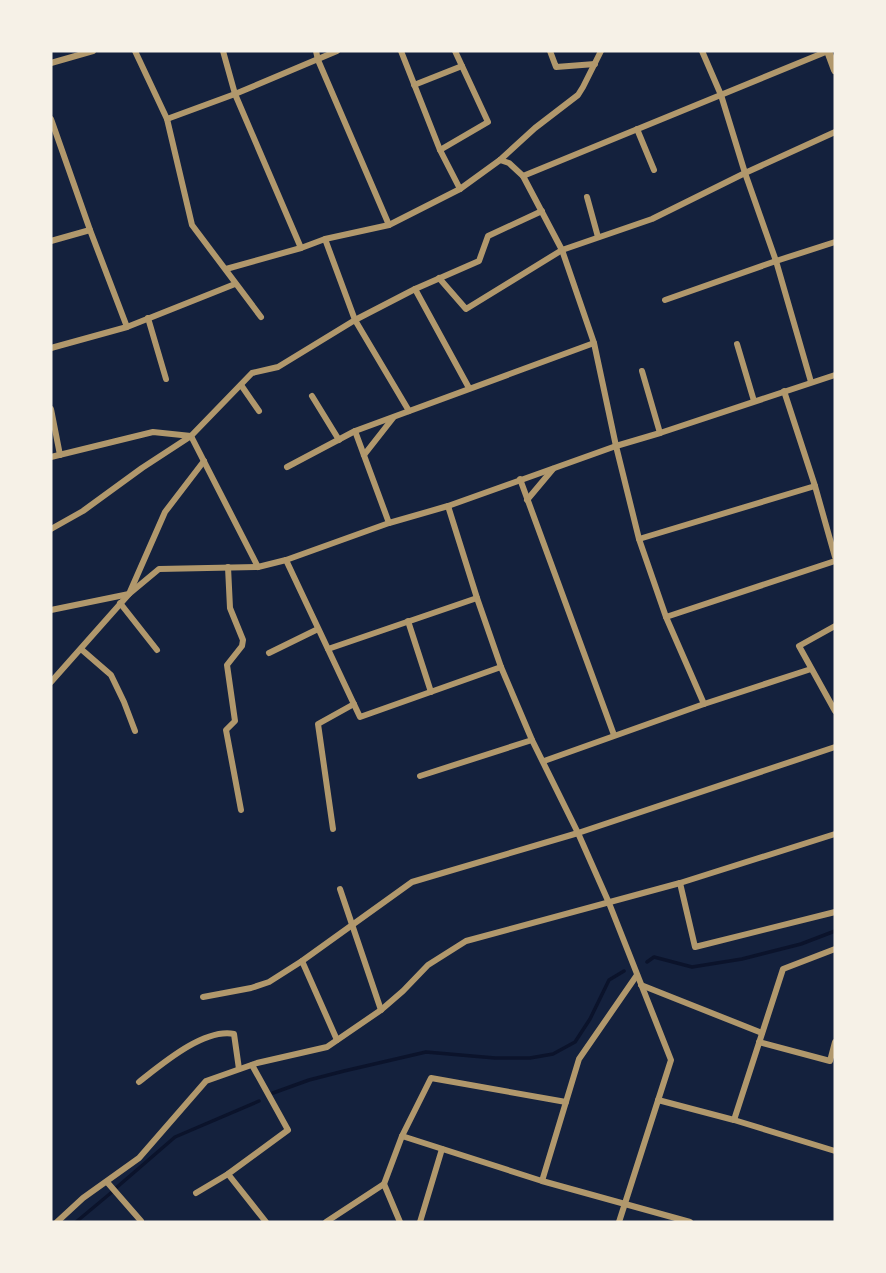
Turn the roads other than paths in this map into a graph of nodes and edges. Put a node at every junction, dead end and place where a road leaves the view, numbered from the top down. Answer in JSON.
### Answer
{"nodes":[{"id":1,"x":93,"y":51,"type":"edge"},
{"id":2,"x":135,"y":51,"type":"edge"},
{"id":3,"x":223,"y":51,"type":"edge"},
{"id":4,"x":316,"y":51,"type":"edge"},
{"id":5,"x":337,"y":51,"type":"edge"},
{"id":6,"x":401,"y":51,"type":"edge"},
{"id":7,"x":454,"y":51,"type":"edge"},
{"id":8,"x":550,"y":51,"type":"edge"},
{"id":9,"x":601,"y":51,"type":"edge"},
{"id":10,"x":702,"y":51,"type":"edge"},
{"id":11,"x":828,"y":51,"type":"edge"},
{"id":12,"x":318,"y":60,"type":"junction"},
{"id":13,"x":51,"y":63,"type":"edge"},
{"id":14,"x":595,"y":64,"type":"junction"},
{"id":15,"x":462,"y":66,"type":"junction"},
{"id":16,"x":835,"y":70,"type":"edge"},
{"id":17,"x":414,"y":85,"type":"junction"},
{"id":18,"x":235,"y":94,"type":"junction"},
{"id":19,"x":720,"y":95,"type":"junction"},
{"id":20,"x":51,"y":119,"type":"edge"},
{"id":21,"x":167,"y":120,"type":"junction"},
{"id":22,"x":637,"y":129,"type":"junction"},
{"id":23,"x":835,"y":132,"type":"edge"},
{"id":24,"x":59,"y":143,"type":"junction"},
{"id":25,"x":51,"y":147,"type":"edge"},
{"id":26,"x":440,"y":150,"type":"junction"},
{"id":27,"x":500,"y":160,"type":"junction"},
{"id":28,"x":654,"y":170,"type":"dead end"},
{"id":29,"x":745,"y":173,"type":"junction"},
{"id":30,"x":523,"y":176,"type":"junction"},
{"id":31,"x":460,"y":189,"type":"junction"},
{"id":32,"x":587,"y":197,"type":"dead end"},
{"id":33,"x":542,"y":211,"type":"junction"},
{"id":34,"x":389,"y":225,"type":"junction"},
{"id":35,"x":90,"y":230,"type":"junction"},
{"id":36,"x":598,"y":237,"type":"junction"},
{"id":37,"x":51,"y":241,"type":"edge"},
{"id":38,"x":835,"y":242,"type":"edge"},
{"id":39,"x":326,"y":243,"type":"junction"},
{"id":40,"x":300,"y":248,"type":"junction"},
{"id":41,"x":562,"y":250,"type":"junction"},
{"id":42,"x":776,"y":261,"type":"junction"},
{"id":43,"x":226,"y":269,"type":"junction"},
{"id":44,"x":439,"y":278,"type":"junction"},
{"id":45,"x":235,"y":284,"type":"junction"},
{"id":46,"x":415,"y":289,"type":"junction"},
{"id":47,"x":665,"y":300,"type":"dead end"},
{"id":48,"x":261,"y":317,"type":"dead end"},
{"id":49,"x":148,"y":318,"type":"junction"},
{"id":50,"x":355,"y":320,"type":"junction"},
{"id":51,"x":127,"y":327,"type":"junction"},
{"id":52,"x":594,"y":343,"type":"junction"},
{"id":53,"x":737,"y":344,"type":"dead end"},
{"id":54,"x":51,"y":348,"type":"edge"},
{"id":55,"x":642,"y":371,"type":"dead end"},
{"id":56,"x":835,"y":375,"type":"edge"},
{"id":57,"x":166,"y":379,"type":"dead end"},
{"id":58,"x":811,"y":382,"type":"junction"},
{"id":59,"x":240,"y":385,"type":"junction"},
{"id":60,"x":469,"y":388,"type":"junction"},
{"id":61,"x":785,"y":391,"type":"junction"},
{"id":62,"x":312,"y":396,"type":"dead end"},
{"id":63,"x":754,"y":401,"type":"junction"},
{"id":64,"x":51,"y":411,"type":"edge"},
{"id":65,"x":259,"y":411,"type":"dead end"},
{"id":66,"x":409,"y":411,"type":"junction"},
{"id":67,"x":395,"y":416,"type":"junction"},
{"id":68,"x":355,"y":431,"type":"junction"},
{"id":69,"x":660,"y":433,"type":"junction"},
{"id":70,"x":191,"y":436,"type":"junction"},
{"id":71,"x":339,"y":440,"type":"junction"},
{"id":72,"x":616,"y":446,"type":"junction"},
{"id":73,"x":60,"y":455,"type":"junction"},
{"id":74,"x":364,"y":455,"type":"junction"},
{"id":75,"x":51,"y":457,"type":"edge"},
{"id":76,"x":202,"y":458,"type":"junction"},
{"id":77,"x":287,"y":467,"type":"dead end"},
{"id":78,"x":555,"y":467,"type":"junction"},
{"id":79,"x":520,"y":479,"type":"junction"},
{"id":80,"x":815,"y":486,"type":"junction"},
{"id":81,"x":527,"y":500,"type":"junction"},
{"id":82,"x":448,"y":506,"type":"junction"},
{"id":83,"x":389,"y":523,"type":"junction"},
{"id":84,"x":51,"y":529,"type":"edge"},
{"id":85,"x":639,"y":539,"type":"junction"},
{"id":86,"x":835,"y":559,"type":"edge"},
{"id":87,"x":286,"y":560,"type":"junction"},
{"id":88,"x":228,"y":567,"type":"junction"},
{"id":89,"x":258,"y":567,"type":"junction"},
{"id":90,"x":129,"y":594,"type":"junction"},
{"id":91,"x":477,"y":598,"type":"junction"},
{"id":92,"x":120,"y":603,"type":"junction"},
{"id":93,"x":51,"y":610,"type":"edge"},
{"id":94,"x":666,"y":617,"type":"junction"},
{"id":95,"x":408,"y":621,"type":"junction"},
{"id":96,"x":835,"y":626,"type":"edge"},
{"id":97,"x":318,"y":629,"type":"junction"},
{"id":98,"x":80,"y":649,"type":"junction"},
{"id":99,"x":328,"y":649,"type":"junction"},
{"id":100,"x":157,"y":650,"type":"dead end"},
{"id":101,"x":269,"y":653,"type":"dead end"},
{"id":102,"x":501,"y":667,"type":"junction"},
{"id":103,"x":811,"y":669,"type":"junction"},
{"id":104,"x":52,"y":678,"type":"edge"},
{"id":105,"x":431,"y":692,"type":"junction"},
{"id":106,"x":354,"y":704,"type":"junction"},
{"id":107,"x":704,"y":704,"type":"junction"},
{"id":108,"x":835,"y":711,"type":"edge"},
{"id":109,"x":135,"y":731,"type":"dead end"},
{"id":110,"x":614,"y":735,"type":"junction"},
{"id":111,"x":533,"y":740,"type":"junction"},
{"id":112,"x":835,"y":747,"type":"edge"},
{"id":113,"x":544,"y":761,"type":"junction"},
{"id":114,"x":420,"y":776,"type":"dead end"},
{"id":115,"x":241,"y":810,"type":"dead end"},
{"id":116,"x":333,"y":829,"type":"dead end"},
{"id":117,"x":578,"y":832,"type":"junction"},
{"id":118,"x":835,"y":834,"type":"edge"},
{"id":119,"x":680,"y":883,"type":"junction"},
{"id":120,"x":340,"y":889,"type":"dead end"},
{"id":121,"x":609,"y":903,"type":"junction"},
{"id":122,"x":835,"y":912,"type":"edge"},
{"id":123,"x":352,"y":924,"type":"junction"},
{"id":124,"x":835,"y":949,"type":"edge"},
{"id":125,"x":302,"y":961,"type":"junction"},
{"id":126,"x":637,"y":975,"type":"junction"},
{"id":127,"x":641,"y":985,"type":"junction"},
{"id":128,"x":203,"y":997,"type":"dead end"},
{"id":129,"x":381,"y":1010,"type":"junction"},
{"id":130,"x":762,"y":1033,"type":"junction"},
{"id":131,"x":337,"y":1040,"type":"junction"},
{"id":132,"x":759,"y":1042,"type":"junction"},
{"id":133,"x":835,"y":1042,"type":"edge"},
{"id":134,"x":252,"y":1065,"type":"junction"},
{"id":135,"x":239,"y":1069,"type":"junction"},
{"id":136,"x":139,"y":1082,"type":"dead end"},
{"id":137,"x":658,"y":1100,"type":"junction"},
{"id":138,"x":566,"y":1102,"type":"junction"},
{"id":139,"x":733,"y":1119,"type":"junction"},
{"id":140,"x":402,"y":1136,"type":"junction"},
{"id":141,"x":442,"y":1149,"type":"junction"},
{"id":142,"x":835,"y":1151,"type":"edge"},
{"id":143,"x":228,"y":1174,"type":"junction"},
{"id":144,"x":542,"y":1181,"type":"junction"},
{"id":145,"x":107,"y":1182,"type":"junction"},
{"id":146,"x":384,"y":1184,"type":"junction"},
{"id":147,"x":196,"y":1193,"type":"dead end"},
{"id":148,"x":624,"y":1203,"type":"junction"},
{"id":149,"x":141,"y":1221,"type":"edge"},
{"id":150,"x":57,"y":1222,"type":"edge"},
{"id":151,"x":266,"y":1222,"type":"edge"},
{"id":152,"x":326,"y":1222,"type":"edge"},
{"id":153,"x":400,"y":1222,"type":"edge"},
{"id":154,"x":420,"y":1222,"type":"edge"},
{"id":155,"x":619,"y":1222,"type":"edge"},
{"id":156,"x":690,"y":1222,"type":"edge"}],
"edges":[{"from":1,"to":13,"type":"street"},
{"from":2,"to":21,"type":"street"},
{"from":3,"to":18,"type":"street"},
{"from":4,"to":12,"type":"street"},
{"from":5,"to":12,"type":"street"},
{"from":6,"to":17,"type":"street"},
{"from":7,"to":15,"type":"street"},
{"from":8,"to":14,"type":"street"},
{"from":9,"to":14,"type":"street"},
{"from":10,"to":19,"type":"street"},
{"from":11,"to":16,"type":"street"},
{"from":11,"to":19,"type":"street"},
{"from":12,"to":18,"type":"street"},
{"from":12,"to":34,"type":"street"},
{"from":14,"to":27,"type":"street"},
{"from":15,"to":17,"type":"street"},
{"from":15,"to":26,"type":"street"},
{"from":17,"to":26,"type":"street"},
{"from":18,"to":21,"type":"street"},
{"from":18,"to":40,"type":"street"},
{"from":19,"to":22,"type":"street"},
{"from":19,"to":29,"type":"street"},
{"from":20,"to":24,"type":"street"},
{"from":21,"to":43,"type":"street"},
{"from":22,"to":28,"type":"street"},
{"from":22,"to":30,"type":"street"},
{"from":23,"to":29,"type":"street"},
{"from":24,"to":25,"type":"street"},
{"from":24,"to":35,"type":"street"},
{"from":26,"to":31,"type":"street"},
{"from":27,"to":30,"type":"street"},
{"from":27,"to":31,"type":"street"},
{"from":29,"to":36,"type":"street"},
{"from":29,"to":42,"type":"street"},
{"from":30,"to":33,"type":"street"},
{"from":31,"to":34,"type":"street"},
{"from":32,"to":36,"type":"street"},
{"from":33,"to":41,"type":"street"},
{"from":33,"to":44,"type":"street"},
{"from":34,"to":39,"type":"street"},
{"from":35,"to":37,"type":"street"},
{"from":35,"to":51,"type":"street"},
{"from":36,"to":41,"type":"street"},
{"from":38,"to":42,"type":"street"},
{"from":39,"to":40,"type":"street"},
{"from":39,"to":50,"type":"street"},
{"from":40,"to":43,"type":"street"},
{"from":41,"to":44,"type":"street"},
{"from":41,"to":52,"type":"street"},
{"from":42,"to":47,"type":"street"},
{"from":42,"to":58,"type":"street"},
{"from":43,"to":45,"type":"street"},
{"from":44,"to":46,"type":"street"},
{"from":45,"to":48,"type":"street"},
{"from":45,"to":49,"type":"street"},
{"from":46,"to":50,"type":"street"},
{"from":46,"to":60,"type":"street"},
{"from":49,"to":51,"type":"street"},
{"from":49,"to":57,"type":"street"},
{"from":50,"to":59,"type":"street"},
{"from":50,"to":66,"type":"street"},
{"from":51,"to":54,"type":"street"},
{"from":52,"to":60,"type":"street"},
{"from":52,"to":72,"type":"street"},
{"from":53,"to":63,"type":"street"},
{"from":55,"to":69,"type":"street"},
{"from":56,"to":58,"type":"street"},
{"from":58,"to":61,"type":"street"},
{"from":59,"to":65,"type":"street"},
{"from":59,"to":70,"type":"street"},
{"from":60,"to":66,"type":"street"},
{"from":61,"to":63,"type":"street"},
{"from":61,"to":80,"type":"street"},
{"from":62,"to":71,"type":"street"},
{"from":63,"to":69,"type":"street"},
{"from":64,"to":73,"type":"street"},
{"from":66,"to":67,"type":"street"},
{"from":67,"to":68,"type":"street"},
{"from":67,"to":74,"type":"street"},
{"from":68,"to":71,"type":"street"},
{"from":68,"to":74,"type":"street"},
{"from":69,"to":72,"type":"street"},
{"from":70,"to":73,"type":"street"},
{"from":70,"to":76,"type":"street"},
{"from":70,"to":84,"type":"street"},
{"from":71,"to":77,"type":"street"},
{"from":72,"to":78,"type":"street"},
{"from":72,"to":85,"type":"street"},
{"from":73,"to":75,"type":"street"},
{"from":74,"to":83,"type":"street"},
{"from":76,"to":89,"type":"street"},
{"from":76,"to":90,"type":"street"},
{"from":78,"to":79,"type":"street"},
{"from":78,"to":81,"type":"street"},
{"from":79,"to":81,"type":"street"},
{"from":79,"to":82,"type":"street"},
{"from":80,"to":85,"type":"street"},
{"from":80,"to":86,"type":"street"},
{"from":81,"to":110,"type":"street"},
{"from":82,"to":83,"type":"street"},
{"from":82,"to":91,"type":"street"},
{"from":83,"to":87,"type":"street"},
{"from":85,"to":94,"type":"street"},
{"from":86,"to":94,"type":"street"},
{"from":87,"to":89,"type":"street"},
{"from":87,"to":97,"type":"street"},
{"from":88,"to":89,"type":"street"},
{"from":88,"to":90,"type":"street"},
{"from":88,"to":115,"type":"street"},
{"from":90,"to":92,"type":"street"},
{"from":90,"to":93,"type":"street"},
{"from":91,"to":95,"type":"street"},
{"from":91,"to":102,"type":"street"},
{"from":92,"to":98,"type":"street"},
{"from":92,"to":100,"type":"street"},
{"from":94,"to":107,"type":"street"},
{"from":95,"to":99,"type":"street"},
{"from":95,"to":105,"type":"street"},
{"from":96,"to":103,"type":"street"},
{"from":97,"to":99,"type":"street"},
{"from":97,"to":101,"type":"street"},
{"from":98,"to":104,"type":"street"},
{"from":98,"to":109,"type":"street"},
{"from":99,"to":106,"type":"street"},
{"from":102,"to":105,"type":"street"},
{"from":102,"to":111,"type":"street"},
{"from":103,"to":107,"type":"street"},
{"from":103,"to":108,"type":"street"},
{"from":105,"to":106,"type":"street"},
{"from":106,"to":116,"type":"street"},
{"from":107,"to":110,"type":"street"},
{"from":110,"to":113,"type":"street"},
{"from":111,"to":113,"type":"street"},
{"from":111,"to":114,"type":"street"},
{"from":112,"to":117,"type":"street"},
{"from":113,"to":117,"type":"street"},
{"from":117,"to":121,"type":"street"},
{"from":117,"to":123,"type":"street"},
{"from":118,"to":119,"type":"street"},
{"from":119,"to":121,"type":"street"},
{"from":119,"to":122,"type":"street"},
{"from":120,"to":123,"type":"street"},
{"from":121,"to":126,"type":"street"},
{"from":121,"to":129,"type":"street"},
{"from":123,"to":125,"type":"street"},
{"from":123,"to":129,"type":"street"},
{"from":124,"to":130,"type":"street"},
{"from":125,"to":128,"type":"street"},
{"from":125,"to":131,"type":"street"},
{"from":126,"to":127,"type":"street"},
{"from":126,"to":138,"type":"street"},
{"from":127,"to":130,"type":"street"},
{"from":127,"to":137,"type":"street"},
{"from":129,"to":131,"type":"street"},
{"from":130,"to":132,"type":"street"},
{"from":131,"to":134,"type":"street"},
{"from":132,"to":133,"type":"street"},
{"from":132,"to":139,"type":"street"},
{"from":134,"to":135,"type":"street"},
{"from":134,"to":143,"type":"street"},
{"from":135,"to":136,"type":"street"},
{"from":135,"to":145,"type":"street"},
{"from":137,"to":139,"type":"street"},
{"from":137,"to":148,"type":"street"},
{"from":138,"to":140,"type":"street"},
{"from":138,"to":144,"type":"street"},
{"from":139,"to":142,"type":"street"},
{"from":140,"to":141,"type":"street"},
{"from":140,"to":146,"type":"street"},
{"from":141,"to":144,"type":"street"},
{"from":141,"to":154,"type":"street"},
{"from":143,"to":147,"type":"street"},
{"from":143,"to":151,"type":"street"},
{"from":144,"to":148,"type":"street"},
{"from":145,"to":149,"type":"street"},
{"from":145,"to":150,"type":"street"},
{"from":146,"to":152,"type":"street"},
{"from":146,"to":153,"type":"street"},
{"from":148,"to":155,"type":"street"},
{"from":148,"to":156,"type":"street"}]}
